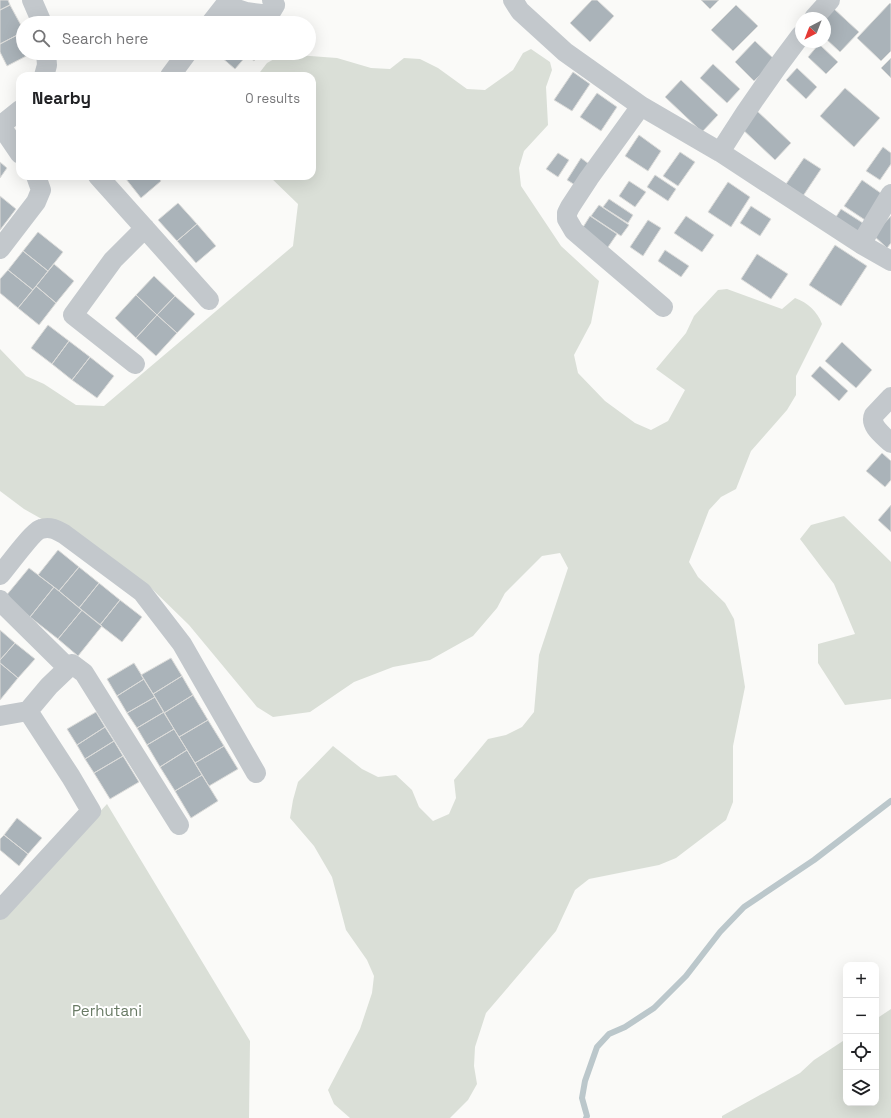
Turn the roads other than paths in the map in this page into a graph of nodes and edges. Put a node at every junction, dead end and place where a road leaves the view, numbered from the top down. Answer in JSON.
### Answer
{"nodes":[{"id":1,"x":32,"y":0,"type":"edge"},
{"id":2,"x":272,"y":0,"type":"edge"},
{"id":3,"x":513,"y":0,"type":"edge"},
{"id":4,"x":830,"y":0,"type":"edge"},
{"id":5,"x":819,"y":12,"type":"edge"},
{"id":6,"x":39,"y":16,"type":"edge"},
{"id":7,"x":216,"y":16,"type":"edge"},
{"id":8,"x":795,"y":43,"type":"edge"},
{"id":9,"x":47,"y":60,"type":"edge"},
{"id":10,"x":182,"y":60,"type":"edge"},
{"id":11,"x":45,"y":72,"type":"edge"},
{"id":12,"x":173,"y":72,"type":"edge"},
{"id":13,"x":641,"y":106,"type":"junction"},
{"id":14,"x":16,"y":113,"type":"edge"},
{"id":15,"x":0,"y":126,"type":"edge"},
{"id":16,"x":16,"y":148,"type":"edge"},
{"id":17,"x":720,"y":152,"type":"junction"},
{"id":18,"x":37,"y":180,"type":"edge"},
{"id":19,"x":102,"y":180,"type":"edge"},
{"id":20,"x":891,"y":194,"type":"edge"},
{"id":21,"x":145,"y":228,"type":"junction"},
{"id":22,"x":861,"y":244,"type":"junction"},
{"id":23,"x":0,"y":249,"type":"edge"},
{"id":24,"x":891,"y":261,"type":"edge"},
{"id":25,"x":209,"y":300,"type":"dead end"},
{"id":26,"x":663,"y":307,"type":"dead end"},
{"id":27,"x":135,"y":364,"type":"dead end"},
{"id":28,"x":891,"y":397,"type":"edge"},
{"id":29,"x":891,"y":443,"type":"edge"},
{"id":30,"x":0,"y":575,"type":"edge"},
{"id":31,"x":0,"y":600,"type":"edge"},
{"id":32,"x":68,"y":668,"type":"junction"},
{"id":33,"x":28,"y":711,"type":"junction"},
{"id":34,"x":0,"y":716,"type":"edge"},
{"id":35,"x":256,"y":773,"type":"dead end"},
{"id":36,"x":179,"y":825,"type":"dead end"},
{"id":37,"x":0,"y":910,"type":"edge"}],
"edges":[{"from":1,"to":6,"type":"street"},
{"from":2,"to":7,"type":"street"},
{"from":3,"to":13,"type":"street"},
{"from":4,"to":5,"type":"street"},
{"from":8,"to":17,"type":"street"},
{"from":9,"to":11,"type":"street"},
{"from":10,"to":12,"type":"street"},
{"from":13,"to":17,"type":"street"},
{"from":13,"to":26,"type":"street"},
{"from":14,"to":15,"type":"street"},
{"from":15,"to":16,"type":"street"},
{"from":17,"to":22,"type":"street"},
{"from":18,"to":23,"type":"street"},
{"from":19,"to":21,"type":"street"},
{"from":20,"to":22,"type":"street"},
{"from":21,"to":25,"type":"street"},
{"from":21,"to":27,"type":"street"},
{"from":22,"to":24,"type":"street"},
{"from":28,"to":29,"type":"street"},
{"from":30,"to":35,"type":"street"},
{"from":31,"to":32,"type":"street"},
{"from":32,"to":33,"type":"street"},
{"from":32,"to":36,"type":"street"},
{"from":33,"to":34,"type":"street"},
{"from":33,"to":37,"type":"street"}]}
